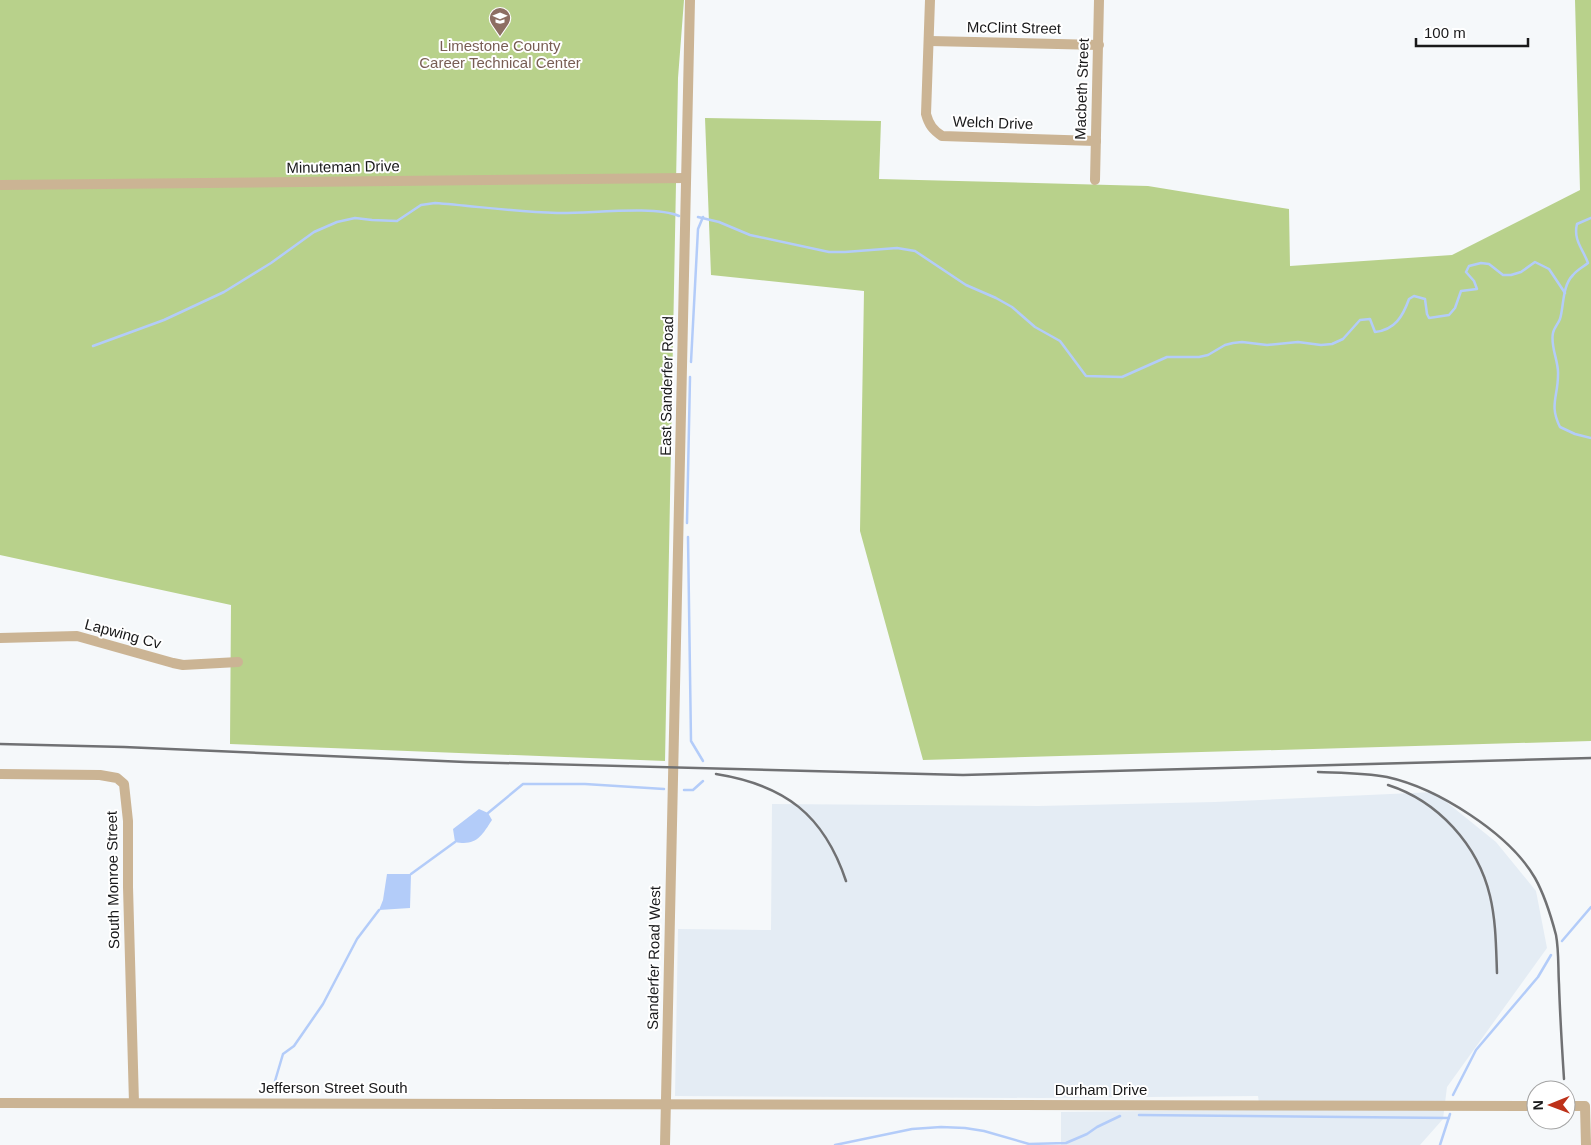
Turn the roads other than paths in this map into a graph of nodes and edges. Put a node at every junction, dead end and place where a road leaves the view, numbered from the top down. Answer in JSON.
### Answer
{"nodes":[{"id":1,"x":690,"y":0,"type":"edge"},
{"id":2,"x":930,"y":0,"type":"edge"},
{"id":3,"x":1099,"y":0,"type":"edge"},
{"id":4,"x":930,"y":41,"type":"junction"},
{"id":5,"x":1099,"y":45,"type":"junction"},
{"id":6,"x":1096,"y":141,"type":"junction"},
{"id":7,"x":686,"y":178,"type":"junction"},
{"id":8,"x":1095,"y":180,"type":"dead end"},
{"id":9,"x":0,"y":185,"type":"edge"},
{"id":10,"x":0,"y":638,"type":"edge"},
{"id":11,"x":238,"y":662,"type":"dead end"},
{"id":12,"x":674,"y":772,"type":"joint"},
{"id":13,"x":0,"y":774,"type":"edge"},
{"id":14,"x":134,"y":1102,"type":"junction"},
{"id":15,"x":0,"y":1103,"type":"edge"},
{"id":16,"x":666,"y":1105,"type":"junction"},
{"id":17,"x":1526,"y":1106,"type":"edge"},
{"id":18,"x":1576,"y":1106,"type":"edge"},
{"id":19,"x":665,"y":1145,"type":"edge"},
{"id":20,"x":1586,"y":1145,"type":"edge"}],
"edges":[{"from":1,"to":7,"type":"street","name":"East Sanderfer Road"},
{"from":2,"to":4,"type":"street","name":"Welch Drive"},
{"from":3,"to":5,"type":"street","name":"Macbeth Street"},
{"from":4,"to":5,"type":"street","name":"McClint Street"},
{"from":4,"to":6,"type":"street","name":"Welch Drive"},
{"from":5,"to":6,"type":"street","name":"Macbeth Street"},
{"from":6,"to":8,"type":"street","name":"Macbeth Street"},
{"from":7,"to":9,"type":"street","name":"Minuteman Drive"},
{"from":7,"to":12,"type":"street","name":"East Sanderfer Road"},
{"from":10,"to":11,"type":"street","name":"Lapwing Cv"},
{"from":12,"to":16,"type":"street","name":"Sanderfer Road West"},
{"from":13,"to":14,"type":"street","name":"South Monroe Street"},
{"from":14,"to":15,"type":"street","name":"Jefferson Street South"},
{"from":14,"to":16,"type":"street","name":"Jefferson Street South"},
{"from":16,"to":17,"type":"street","name":"Durham Drive"},
{"from":16,"to":19,"type":"street","name":"Sanderfer Road West"},
{"from":18,"to":20,"type":"street"}]}
